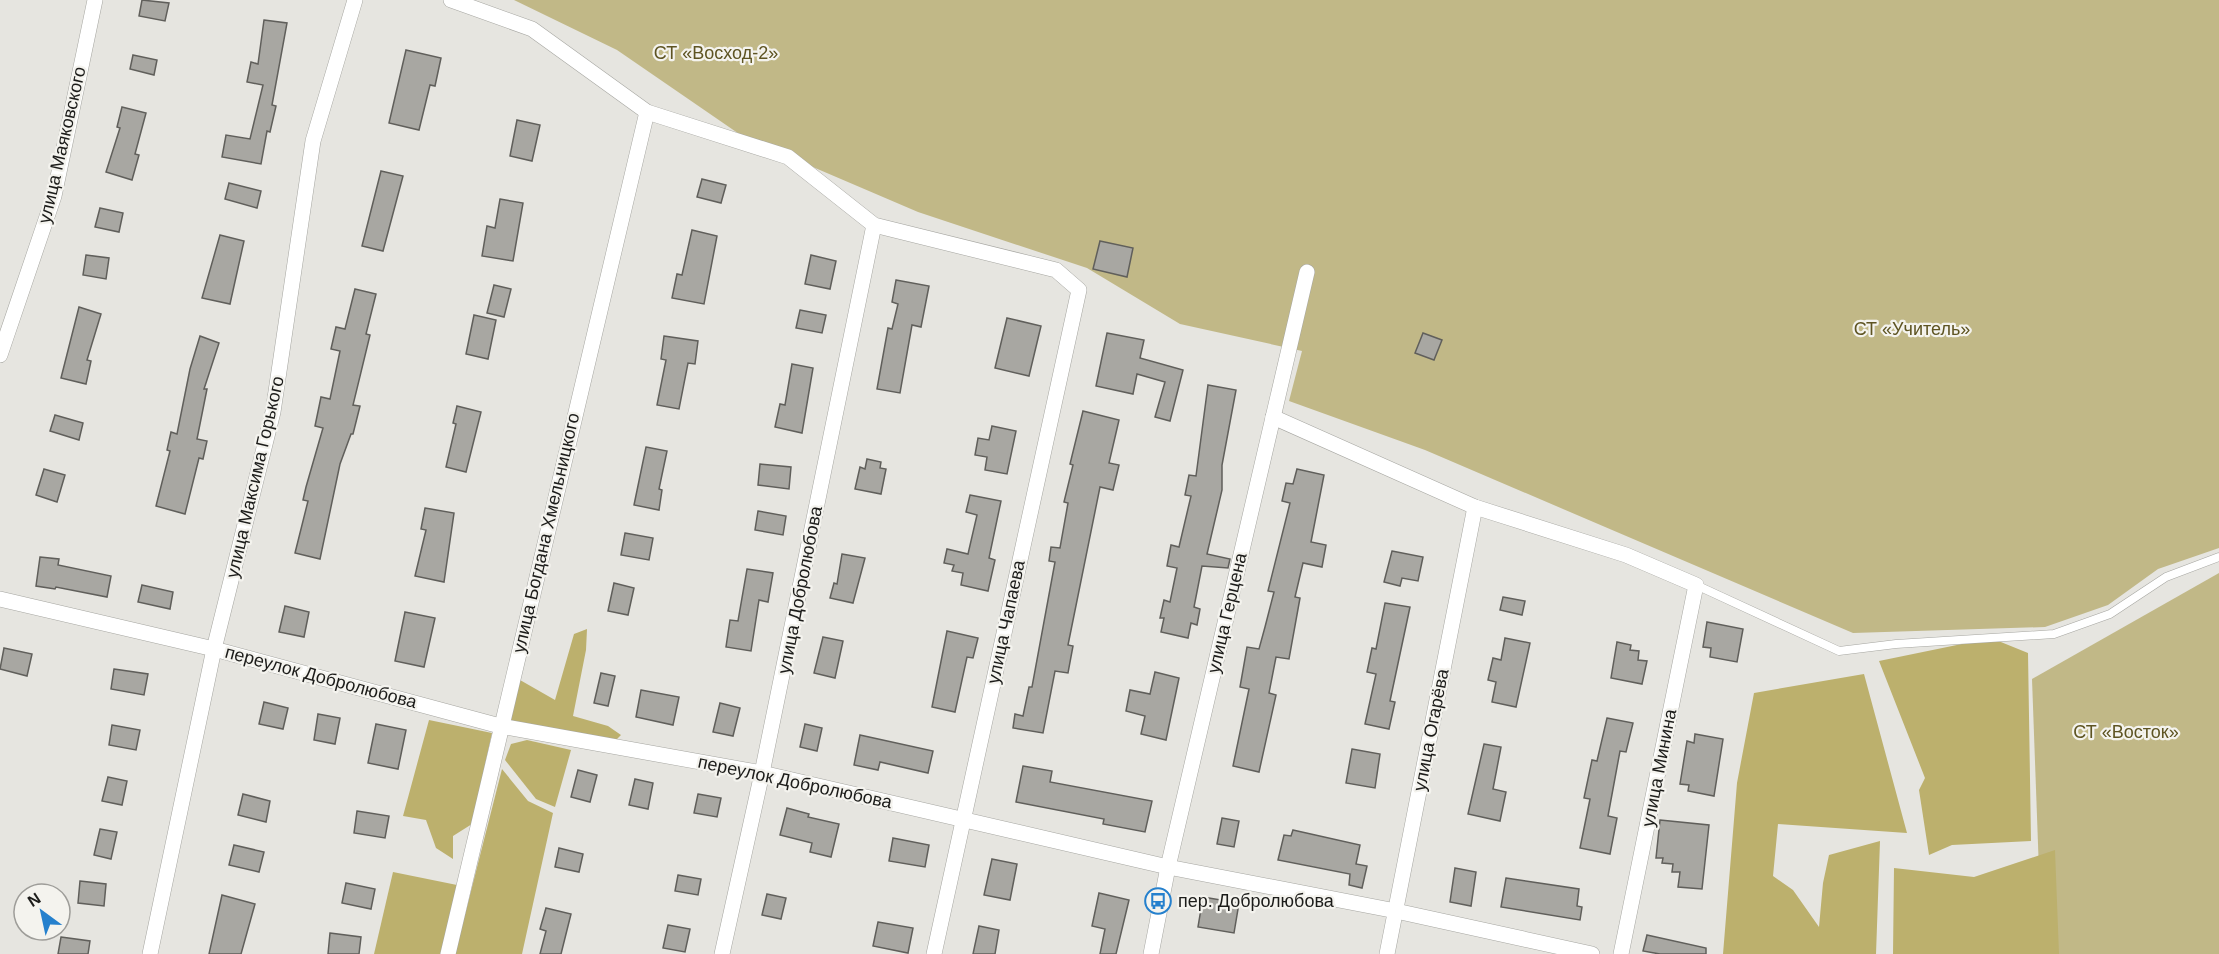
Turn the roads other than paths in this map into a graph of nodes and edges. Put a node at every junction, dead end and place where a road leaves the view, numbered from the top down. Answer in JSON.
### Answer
{"nodes":[{"id":1,"x":95,"y":0,"type":"edge"},
{"id":2,"x":355,"y":0,"type":"edge"},
{"id":3,"x":451,"y":0,"type":"edge"},
{"id":4,"x":646,"y":112,"type":"junction"},
{"id":5,"x":874,"y":225,"type":"junction"},
{"id":6,"x":1307,"y":272,"type":"dead end"},
{"id":7,"x":0,"y":356,"type":"edge"},
{"id":8,"x":1273,"y":417,"type":"junction"},
{"id":9,"x":1475,"y":507,"type":"junction"},
{"id":10,"x":2219,"y":557,"type":"edge"},
{"id":11,"x":1694,"y":584,"type":"junction"},
{"id":12,"x":0,"y":599,"type":"edge"},
{"id":13,"x":214,"y":648,"type":"junction"},
{"id":14,"x":500,"y":726,"type":"junction"},
{"id":15,"x":762,"y":773,"type":"junction"},
{"id":16,"x":962,"y":819,"type":"junction"},
{"id":17,"x":1168,"y":867,"type":"junction"},
{"id":18,"x":1396,"y":911,"type":"junction"},
{"id":19,"x":150,"y":954,"type":"edge"},
{"id":20,"x":448,"y":954,"type":"edge"},
{"id":21,"x":722,"y":954,"type":"edge"},
{"id":22,"x":934,"y":954,"type":"edge"},
{"id":23,"x":1151,"y":954,"type":"edge"},
{"id":24,"x":1387,"y":954,"type":"edge"},
{"id":25,"x":1592,"y":954,"type":"edge"},
{"id":26,"x":1621,"y":954,"type":"edge"}],
"edges":[{"from":1,"to":7,"type":"street","name":"улица Маяковского"},
{"from":2,"to":13,"type":"street","name":"улица Максима Горького"},
{"from":3,"to":4,"type":"street"},
{"from":4,"to":5,"type":"street"},
{"from":4,"to":14,"type":"street","name":"улица Богдана Хмельницкого"},
{"from":5,"to":15,"type":"street","name":"улица Добролюбова"},
{"from":5,"to":16,"type":"street","name":"улица Чапаева"},
{"from":6,"to":8,"type":"street","name":"улица Герцена"},
{"from":8,"to":9,"type":"street"},
{"from":8,"to":17,"type":"street","name":"улица Герцена"},
{"from":9,"to":11,"type":"street"},
{"from":9,"to":18,"type":"street","name":"улица Огарёва"},
{"from":10,"to":11,"type":"lane"},
{"from":11,"to":26,"type":"street","name":"улица Минина"},
{"from":12,"to":13,"type":"street","name":"переулок Добролюбова"},
{"from":13,"to":14,"type":"street","name":"переулок Добролюбова"},
{"from":13,"to":19,"type":"street","name":"улица Максима Горького"},
{"from":14,"to":15,"type":"street","name":"переулок Добролюбова"},
{"from":14,"to":20,"type":"street","name":"улица Богдана Хмельницкого"},
{"from":15,"to":16,"type":"street","name":"переулок Добролюбова"},
{"from":15,"to":21,"type":"street","name":"улица Добролюбова"},
{"from":16,"to":17,"type":"street","name":"переулок Добролюбова"},
{"from":16,"to":22,"type":"street","name":"улица Чапаева"},
{"from":17,"to":18,"type":"street","name":"переулок Добролюбова"},
{"from":17,"to":23,"type":"street","name":"улица Герцена"},
{"from":18,"to":24,"type":"street","name":"улица Огарёва"},
{"from":18,"to":25,"type":"street","name":"переулок Добролюбова"}]}
